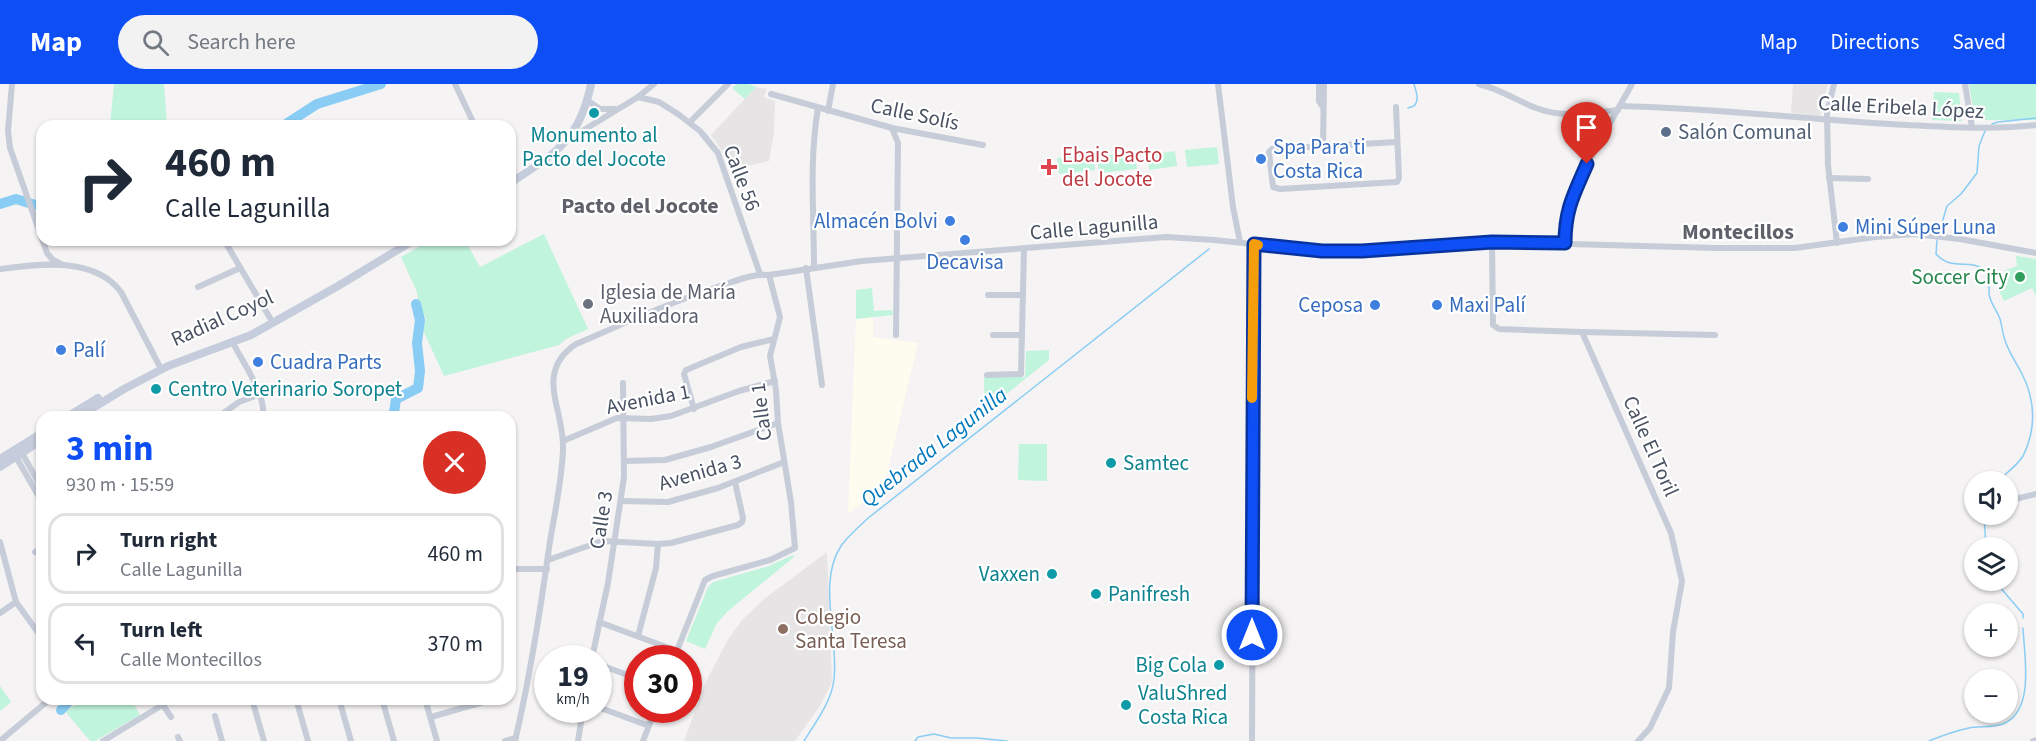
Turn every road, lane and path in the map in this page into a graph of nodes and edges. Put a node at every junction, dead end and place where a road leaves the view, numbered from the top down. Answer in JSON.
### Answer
{"nodes":[{"id":1,"x":12,"y":84,"type":"edge"},
{"id":2,"x":455,"y":84,"type":"edge"},
{"id":3,"x":591,"y":84,"type":"edge"},
{"id":4,"x":654,"y":84,"type":"edge"},
{"id":5,"x":728,"y":84,"type":"edge"},
{"id":6,"x":833,"y":84,"type":"edge"},
{"id":7,"x":1218,"y":84,"type":"edge"},
{"id":8,"x":1319,"y":84,"type":"edge"},
{"id":9,"x":1324,"y":84,"type":"edge"},
{"id":10,"x":1479,"y":84,"type":"edge"},
{"id":11,"x":1632,"y":84,"type":"edge"},
{"id":12,"x":1834,"y":84,"type":"edge"},
{"id":13,"x":1965,"y":84,"type":"edge"},
{"id":14,"x":771,"y":94,"type":"dead end"},
{"id":15,"x":638,"y":97,"type":"junction"},
{"id":16,"x":588,"y":101,"type":"junction"},
{"id":17,"x":1322,"y":107,"type":"junction"},
{"id":18,"x":1396,"y":107,"type":"dead end"},
{"id":19,"x":818,"y":108,"type":"junction"},
{"id":20,"x":1619,"y":108,"type":"junction"},
{"id":21,"x":619,"y":109,"type":"junction"},
{"id":22,"x":828,"y":111,"type":"junction"},
{"id":23,"x":585,"y":112,"type":"junction"},
{"id":24,"x":472,"y":120,"type":"edge"},
{"id":25,"x":1827,"y":121,"type":"junction"},
{"id":26,"x":690,"y":122,"type":"junction"},
{"id":27,"x":2036,"y":125,"type":"edge"},
{"id":28,"x":1972,"y":127,"type":"junction"},
{"id":29,"x":892,"y":128,"type":"junction"},
{"id":30,"x":574,"y":136,"type":"junction"},
{"id":31,"x":1397,"y":142,"type":"junction"},
{"id":32,"x":564,"y":143,"type":"junction"},
{"id":33,"x":984,"y":146,"type":"dead end"},
{"id":34,"x":1323,"y":146,"type":"junction"},
{"id":35,"x":525,"y":173,"type":"junction"},
{"id":36,"x":1829,"y":178,"type":"junction"},
{"id":37,"x":516,"y":179,"type":"edge"},
{"id":38,"x":1868,"y":179,"type":"dead end"},
{"id":39,"x":36,"y":224,"type":"edge"},
{"id":40,"x":1240,"y":242,"type":"junction"},
{"id":41,"x":1492,"y":242,"type":"junction"},
{"id":42,"x":1565,"y":243,"type":"junction"},
{"id":43,"x":1837,"y":243,"type":"junction"},
{"id":44,"x":1254,"y":244,"type":"junction"},
{"id":45,"x":44,"y":246,"type":"edge"},
{"id":46,"x":227,"y":246,"type":"edge"},
{"id":47,"x":403,"y":246,"type":"edge"},
{"id":48,"x":1024,"y":249,"type":"junction"},
{"id":49,"x":46,"y":253,"type":"junction"},
{"id":50,"x":2036,"y":253,"type":"edge"},
{"id":51,"x":897,"y":260,"type":"junction"},
{"id":52,"x":62,"y":265,"type":"junction"},
{"id":53,"x":36,"y":266,"type":"junction"},
{"id":54,"x":240,"y":268,"type":"junction"},
{"id":55,"x":810,"y":268,"type":"junction"},
{"id":56,"x":0,"y":269,"type":"edge"},
{"id":57,"x":760,"y":274,"type":"junction"},
{"id":58,"x":770,"y":275,"type":"junction"},
{"id":59,"x":198,"y":287,"type":"dead end"},
{"id":60,"x":988,"y":295,"type":"dead end"},
{"id":61,"x":1023,"y":296,"type":"junction"},
{"id":62,"x":272,"y":321,"type":"junction"},
{"id":63,"x":1582,"y":332,"type":"junction"},
{"id":64,"x":896,"y":335,"type":"dead end"},
{"id":65,"x":993,"y":335,"type":"dead end"},
{"id":66,"x":1022,"y":335,"type":"junction"},
{"id":67,"x":1714,"y":335,"type":"dead end"},
{"id":68,"x":774,"y":339,"type":"junction"},
{"id":69,"x":232,"y":340,"type":"junction"},
{"id":70,"x":195,"y":354,"type":"junction"},
{"id":71,"x":159,"y":365,"type":"junction"},
{"id":72,"x":987,"y":375,"type":"dead end"},
{"id":73,"x":142,"y":379,"type":"junction"},
{"id":74,"x":775,"y":381,"type":"junction"},
{"id":75,"x":624,"y":384,"type":"dead end"},
{"id":76,"x":822,"y":385,"type":"dead end"},
{"id":77,"x":260,"y":394,"type":"junction"},
{"id":78,"x":694,"y":409,"type":"junction"},
{"id":79,"x":85,"y":411,"type":"edge"},
{"id":80,"x":226,"y":411,"type":"edge"},
{"id":81,"x":264,"y":411,"type":"edge"},
{"id":82,"x":623,"y":418,"type":"junction"},
{"id":83,"x":778,"y":423,"type":"junction"},
{"id":84,"x":36,"y":439,"type":"edge"},
{"id":85,"x":36,"y":441,"type":"edge"},
{"id":86,"x":563,"y":441,"type":"junction"},
{"id":87,"x":19,"y":455,"type":"junction"},
{"id":88,"x":0,"y":460,"type":"edge"},
{"id":89,"x":625,"y":461,"type":"junction"},
{"id":90,"x":784,"y":462,"type":"junction"},
{"id":91,"x":36,"y":480,"type":"edge"},
{"id":92,"x":735,"y":482,"type":"junction"},
{"id":93,"x":36,"y":490,"type":"edge"},
{"id":94,"x":2036,"y":494,"type":"edge"},
{"id":95,"x":2018,"y":498,"type":"edge"},
{"id":96,"x":621,"y":501,"type":"junction"},
{"id":97,"x":615,"y":541,"type":"junction"},
{"id":98,"x":0,"y":542,"type":"edge"},
{"id":99,"x":658,"y":544,"type":"junction"},
{"id":100,"x":548,"y":560,"type":"junction"},
{"id":101,"x":516,"y":569,"type":"edge"},
{"id":102,"x":546,"y":569,"type":"junction"},
{"id":103,"x":16,"y":602,"type":"junction"},
{"id":104,"x":0,"y":613,"type":"edge"},
{"id":105,"x":599,"y":622,"type":"junction"},
{"id":106,"x":36,"y":630,"type":"edge"},
{"id":107,"x":638,"y":636,"type":"junction"},
{"id":108,"x":595,"y":645,"type":"edge"},
{"id":109,"x":661,"y":645,"type":"edge"},
{"id":110,"x":679,"y":645,"type":"edge"},
{"id":111,"x":43,"y":705,"type":"edge"},
{"id":112,"x":160,"y":705,"type":"edge"},
{"id":113,"x":163,"y":705,"type":"edge"},
{"id":114,"x":254,"y":705,"type":"edge"},
{"id":115,"x":298,"y":705,"type":"edge"},
{"id":116,"x":341,"y":705,"type":"edge"},
{"id":117,"x":384,"y":705,"type":"edge"},
{"id":118,"x":428,"y":705,"type":"edge"},
{"id":119,"x":473,"y":705,"type":"edge"},
{"id":120,"x":612,"y":712,"type":"edge"},
{"id":121,"x":215,"y":716,"type":"dead end"},
{"id":122,"x":171,"y":717,"type":"dead end"},
{"id":123,"x":431,"y":717,"type":"junction"},
{"id":124,"x":581,"y":723,"type":"edge"},
{"id":125,"x":650,"y":723,"type":"edge"},
{"id":126,"x":649,"y":726,"type":"junction"},
{"id":127,"x":516,"y":739,"type":"edge"},
{"id":128,"x":0,"y":741,"type":"edge"},
{"id":129,"x":103,"y":741,"type":"edge"},
{"id":130,"x":222,"y":741,"type":"edge"},
{"id":131,"x":264,"y":741,"type":"edge"},
{"id":132,"x":308,"y":741,"type":"edge"},
{"id":133,"x":351,"y":741,"type":"edge"},
{"id":134,"x":394,"y":741,"type":"edge"},
{"id":135,"x":437,"y":741,"type":"edge"},
{"id":136,"x":505,"y":741,"type":"edge"},
{"id":137,"x":578,"y":741,"type":"edge"},
{"id":138,"x":643,"y":741,"type":"edge"},
{"id":139,"x":1252,"y":741,"type":"edge"},
{"id":140,"x":1638,"y":741,"type":"edge"}],
"edges":[{"from":1,"to":39,"type":"street"},
{"from":2,"to":24,"type":"street"},
{"from":3,"to":16,"type":"street"},
{"from":4,"to":15,"type":"street"},
{"from":5,"to":26,"type":"street"},
{"from":6,"to":22,"type":"street"},
{"from":7,"to":40,"type":"street"},
{"from":8,"to":17,"type":"street"},
{"from":9,"to":17,"type":"street"},
{"from":10,"to":20,"type":"street","name":"Calle Eribela López"},
{"from":11,"to":20,"type":"street"},
{"from":12,"to":25,"type":"street"},
{"from":13,"to":28,"type":"street"},
{"from":14,"to":19,"type":"street","name":"Calle Solís"},
{"from":15,"to":21,"type":"street"},
{"from":15,"to":26,"type":"street","name":"Calle 56"},
{"from":16,"to":21,"type":"street"},
{"from":16,"to":23,"type":"street"},
{"from":17,"to":34,"type":"street"},
{"from":18,"to":31,"type":"street"},
{"from":19,"to":22,"type":"street","name":"Calle Solís"},
{"from":19,"to":55,"type":"street"},
{"from":20,"to":25,"type":"street","name":"Calle Eribela López"},
{"from":20,"to":42,"type":"street"},
{"from":21,"to":30,"type":"street"},
{"from":22,"to":29,"type":"street","name":"Calle Solís"},
{"from":23,"to":30,"type":"street"},
{"from":23,"to":32,"type":"street"},
{"from":25,"to":28,"type":"street","name":"Calle Eribela López"},
{"from":25,"to":36,"type":"street"},
{"from":26,"to":57,"type":"street","name":"Calle 56"},
{"from":27,"to":28,"type":"street","name":"Calle Eribela López"},
{"from":29,"to":33,"type":"street","name":"Calle Solís"},
{"from":29,"to":51,"type":"street"},
{"from":30,"to":32,"type":"street"},
{"from":30,"to":35,"type":"street"},
{"from":31,"to":34,"type":"street"},
{"from":31,"to":34,"type":"street"},
{"from":32,"to":35,"type":"street"},
{"from":35,"to":37,"type":"street"},
{"from":36,"to":38,"type":"street"},
{"from":36,"to":43,"type":"street"},
{"from":40,"to":44,"type":"street","name":"Calle Lagunilla"},
{"from":40,"to":48,"type":"street","name":"Calle Lagunilla"},
{"from":41,"to":42,"type":"street","name":"Calle Lagunilla"},
{"from":41,"to":44,"type":"street","name":"Calle Lagunilla"},
{"from":41,"to":63,"type":"street"},
{"from":42,"to":43,"type":"street","name":"Calle Lagunilla"},
{"from":43,"to":50,"type":"street","name":"Calle Lagunilla"},
{"from":44,"to":139,"type":"street"},
{"from":45,"to":49,"type":"street"},
{"from":46,"to":54,"type":"street"},
{"from":47,"to":62,"type":"street","name":"Radial Coyol"},
{"from":48,"to":51,"type":"street","name":"Calle Lagunilla"},
{"from":48,"to":61,"type":"street"},
{"from":49,"to":52,"type":"street"},
{"from":49,"to":53,"type":"street"},
{"from":51,"to":55,"type":"street","name":"Calle Lagunilla"},
{"from":51,"to":64,"type":"street"},
{"from":52,"to":53,"type":"street"},
{"from":52,"to":71,"type":"street"},
{"from":53,"to":56,"type":"street"},
{"from":54,"to":59,"type":"street"},
{"from":54,"to":62,"type":"street"},
{"from":55,"to":58,"type":"street","name":"Calle Lagunilla"},
{"from":55,"to":76,"type":"street"},
{"from":57,"to":58,"type":"street","name":"Calle Lagunilla"},
{"from":57,"to":86,"type":"street","name":"Calle Lagunilla"},
{"from":58,"to":68,"type":"street","name":"Calle 1"},
{"from":60,"to":61,"type":"street"},
{"from":61,"to":66,"type":"street"},
{"from":62,"to":69,"type":"street","name":"Radial Coyol"},
{"from":63,"to":67,"type":"street"},
{"from":63,"to":140,"type":"street","name":"Calle El Toril"},
{"from":65,"to":66,"type":"street"},
{"from":66,"to":72,"type":"street"},
{"from":68,"to":74,"type":"street","name":"Calle 1"},
{"from":68,"to":78,"type":"street"},
{"from":69,"to":70,"type":"street","name":"Radial Coyol"},
{"from":69,"to":70,"type":"street","name":"Radial Coyol"},
{"from":69,"to":77,"type":"street"},
{"from":70,"to":71,"type":"street","name":"Radial Coyol"},
{"from":70,"to":73,"type":"street","name":"Radial Coyol"},
{"from":71,"to":73,"type":"street"},
{"from":71,"to":79,"type":"street","name":"Radial Coyol"},
{"from":73,"to":79,"type":"street","name":"Radial Coyol"},
{"from":74,"to":78,"type":"street","name":"Avenida 1"},
{"from":74,"to":83,"type":"street","name":"Calle 1"},
{"from":75,"to":82,"type":"street","name":"Calle 3"},
{"from":77,"to":80,"type":"street"},
{"from":77,"to":81,"type":"street"},
{"from":78,"to":82,"type":"street","name":"Avenida 1"},
{"from":82,"to":86,"type":"street","name":"Avenida 1"},
{"from":82,"to":89,"type":"street","name":"Calle 3"},
{"from":83,"to":89,"type":"street"},
{"from":83,"to":90,"type":"street","name":"Calle 1"},
{"from":84,"to":88,"type":"street"},
{"from":85,"to":87,"type":"street"},
{"from":86,"to":100,"type":"street","name":"Calle Lagunilla"},
{"from":87,"to":88,"type":"street"},
{"from":87,"to":91,"type":"street"},
{"from":87,"to":93,"type":"street"},
{"from":89,"to":96,"type":"street","name":"Calle 3"},
{"from":90,"to":92,"type":"street","name":"Avenida 3"},
{"from":90,"to":110,"type":"street","name":"Calle 1"},
{"from":92,"to":96,"type":"street","name":"Avenida 3"},
{"from":92,"to":99,"type":"street"},
{"from":94,"to":95,"type":"street"},
{"from":96,"to":97,"type":"street","name":"Calle 3"},
{"from":97,"to":99,"type":"street"},
{"from":97,"to":100,"type":"street"},
{"from":97,"to":105,"type":"street","name":"Calle 3"},
{"from":98,"to":103,"type":"street"},
{"from":99,"to":107,"type":"street"},
{"from":100,"to":102,"type":"street","name":"Calle Lagunilla"},
{"from":101,"to":102,"type":"street"},
{"from":102,"to":127,"type":"street","name":"Calle Lagunilla"},
{"from":103,"to":104,"type":"street"},
{"from":103,"to":106,"type":"street"},
{"from":105,"to":107,"type":"street"},
{"from":105,"to":108,"type":"street","name":"Calle 3"},
{"from":107,"to":109,"type":"street"},
{"from":111,"to":128,"type":"street"},
{"from":112,"to":129,"type":"street"},
{"from":113,"to":122,"type":"street"},
{"from":114,"to":131,"type":"street"},
{"from":115,"to":132,"type":"street"},
{"from":116,"to":133,"type":"street"},
{"from":117,"to":134,"type":"street"},
{"from":118,"to":123,"type":"street"},
{"from":119,"to":123,"type":"street"},
{"from":120,"to":126,"type":"street"},
{"from":121,"to":130,"type":"street"},
{"from":123,"to":135,"type":"street"},
{"from":124,"to":137,"type":"street"},
{"from":125,"to":126,"type":"street"},
{"from":126,"to":138,"type":"street"},
{"from":127,"to":136,"type":"street"}]}
